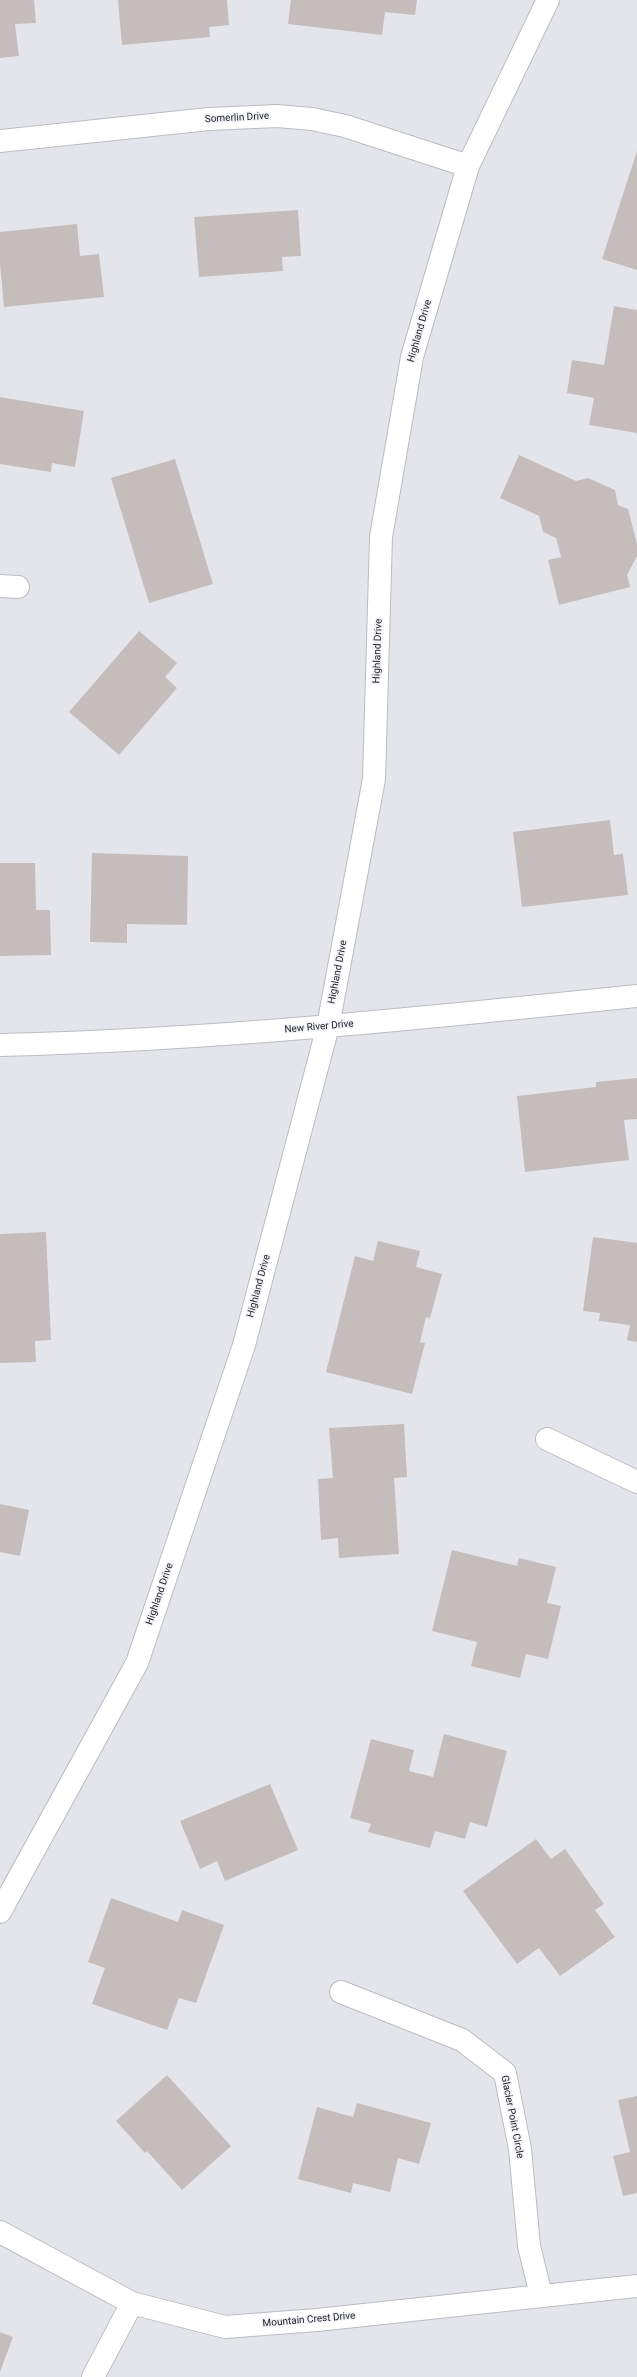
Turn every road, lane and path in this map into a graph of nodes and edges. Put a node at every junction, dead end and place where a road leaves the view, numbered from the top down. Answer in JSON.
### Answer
{"nodes":[{"id":1,"x":548,"y":0,"type":"edge"},
{"id":2,"x":0,"y":141,"type":"edge"},
{"id":3,"x":468,"y":166,"type":"junction"},
{"id":4,"x":637,"y":996,"type":"edge"},
{"id":5,"x":328,"y":1026,"type":"junction"},
{"id":6,"x":0,"y":1045,"type":"edge"},
{"id":7,"x":548,"y":1439,"type":"dead end"},
{"id":8,"x":637,"y":1482,"type":"edge"},
{"id":9,"x":0,"y":1912,"type":"edge"},
{"id":10,"x":341,"y":1992,"type":"dead end"},
{"id":11,"x":0,"y":2232,"type":"edge"},
{"id":12,"x":637,"y":2286,"type":"edge"},
{"id":13,"x":541,"y":2296,"type":"junction"},
{"id":14,"x":132,"y":2303,"type":"junction"},
{"id":15,"x":93,"y":2377,"type":"edge"}],
"edges":[{"from":1,"to":3,"type":"street","name":"Highland Drive"},
{"from":2,"to":3,"type":"street","name":"Somerlin Drive"},
{"from":3,"to":5,"type":"street","name":"Highland Drive"},
{"from":4,"to":5,"type":"street","name":"New River Drive"},
{"from":5,"to":6,"type":"street","name":"New River Drive"},
{"from":5,"to":9,"type":"street","name":"Highland Drive"},
{"from":7,"to":8,"type":"street"},
{"from":10,"to":13,"type":"street","name":"Glacier Point Circle"},
{"from":11,"to":14,"type":"street","name":"Mountain Crest Drive"},
{"from":12,"to":13,"type":"street","name":"Mountain Crest Drive"},
{"from":13,"to":14,"type":"street","name":"Mountain Crest Drive"},
{"from":14,"to":15,"type":"street"}]}
